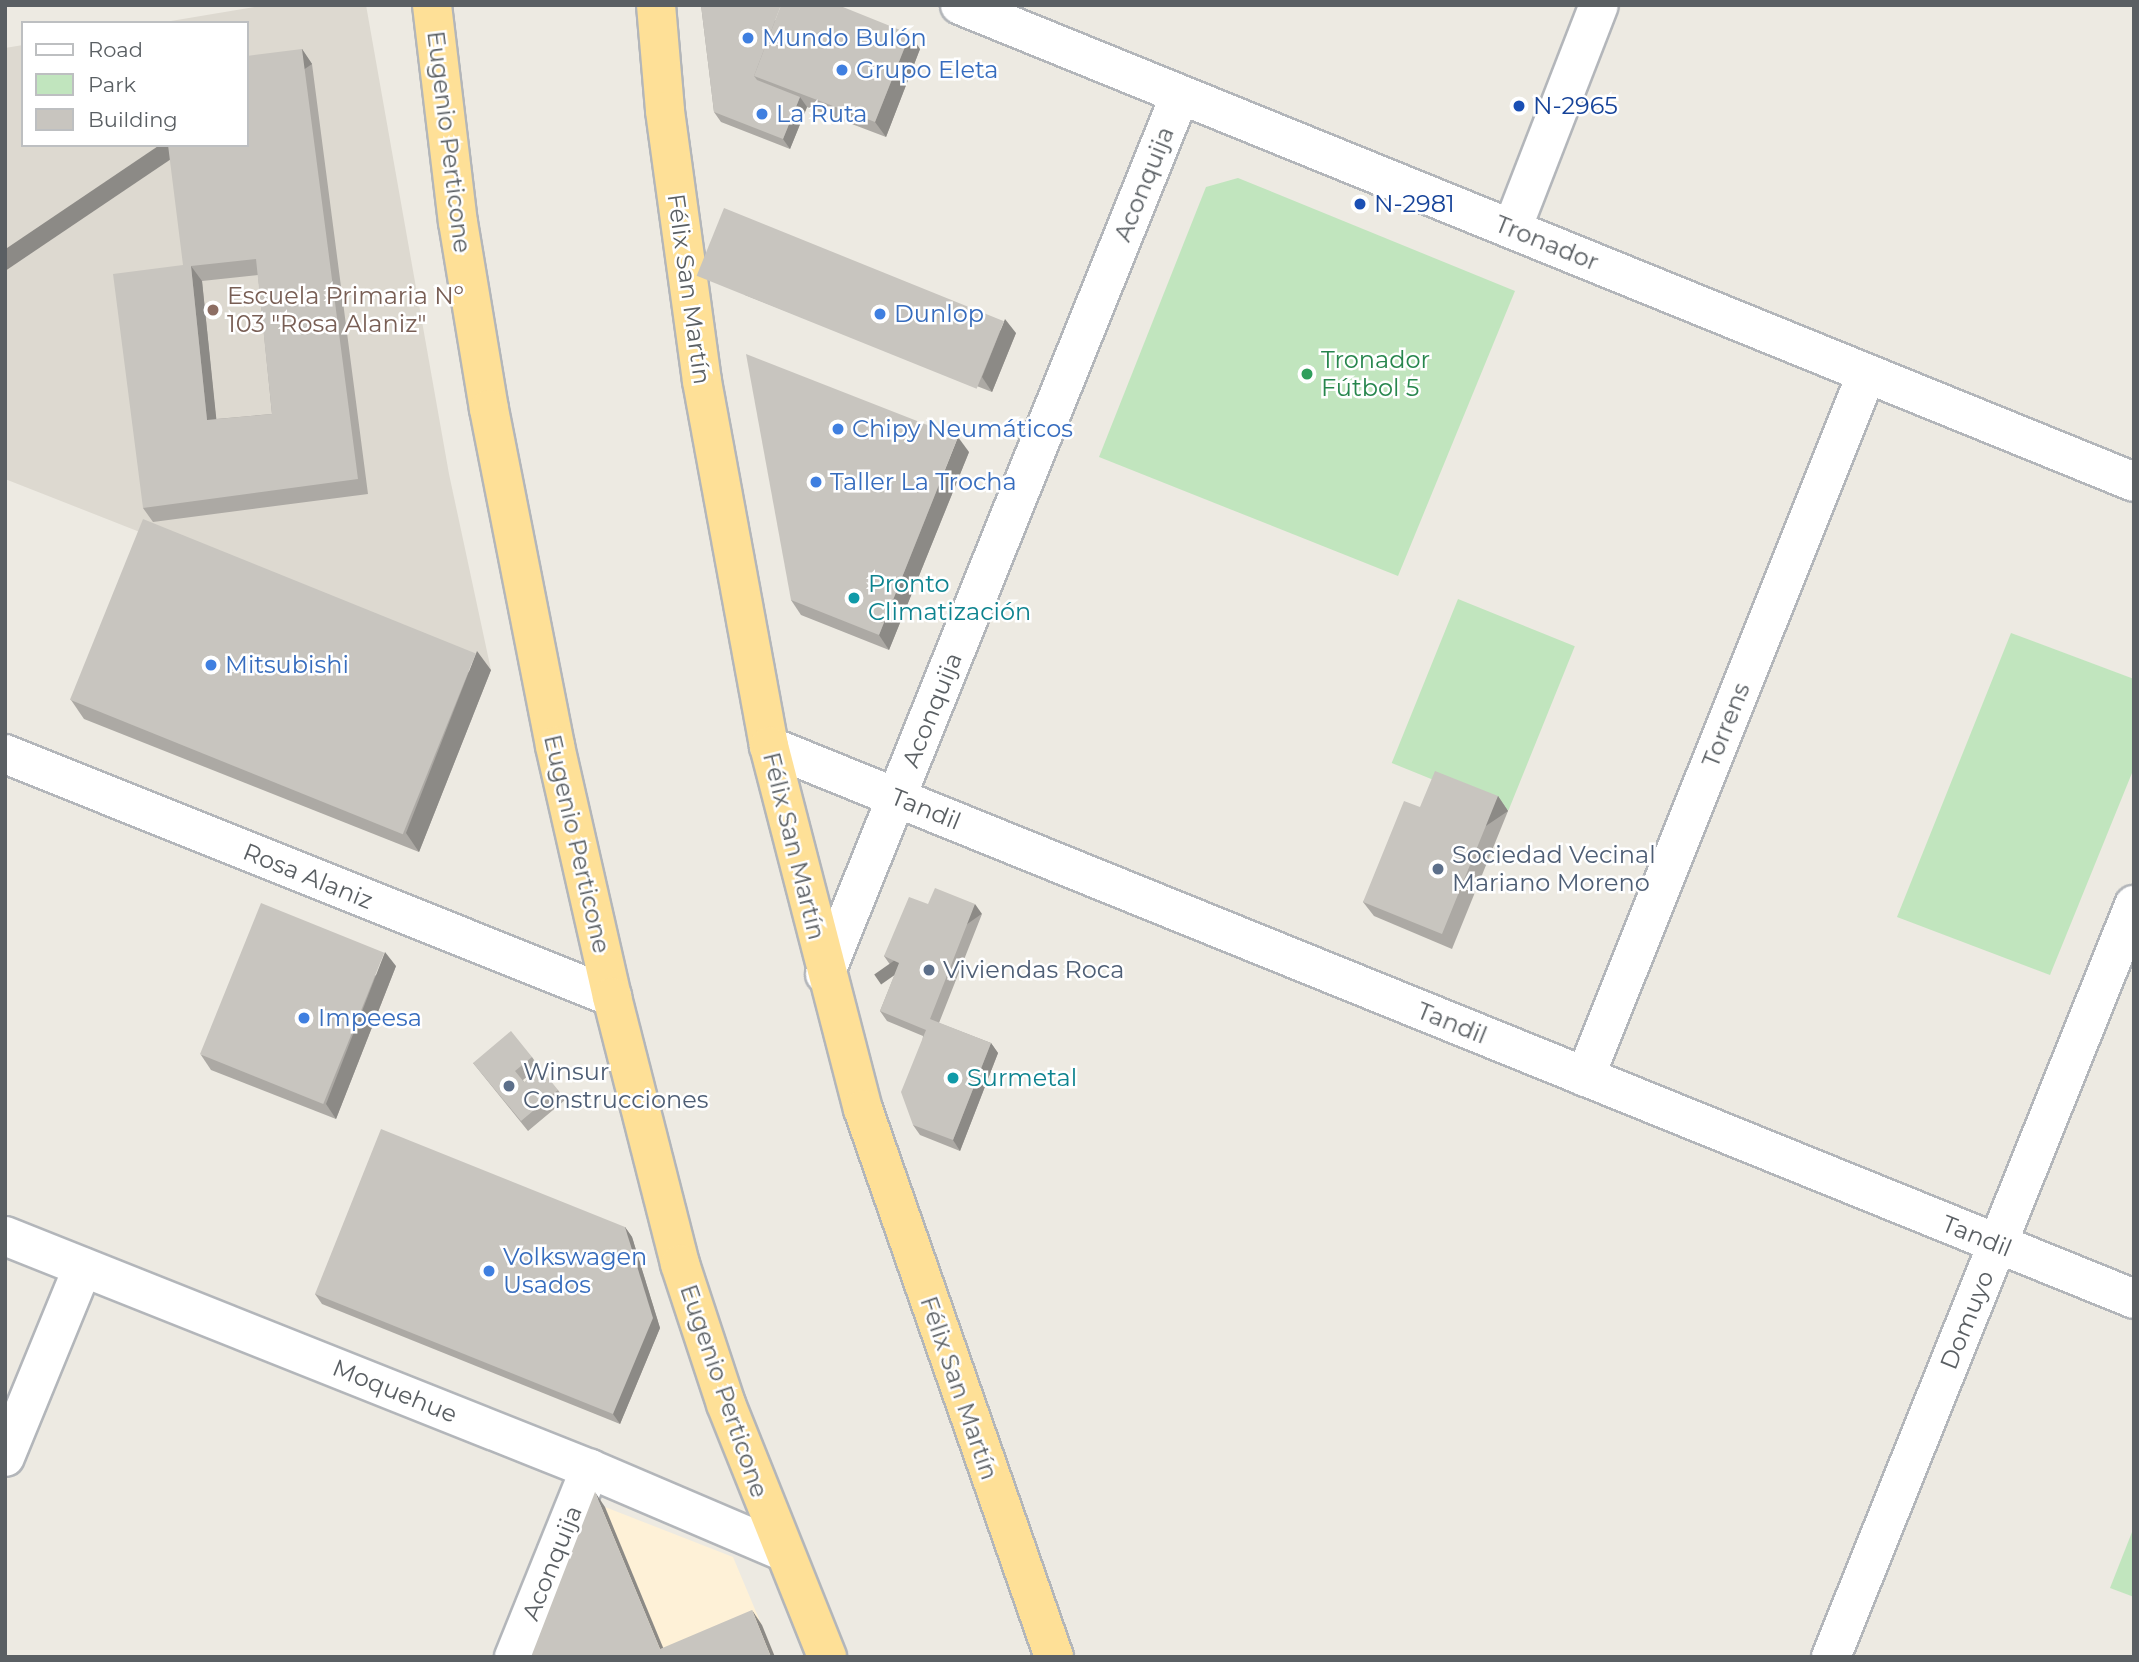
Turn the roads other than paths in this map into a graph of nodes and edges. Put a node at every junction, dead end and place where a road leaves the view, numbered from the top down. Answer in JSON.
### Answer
{"nodes":[{"id":1,"x":432,"y":5,"type":"edge"},
{"id":2,"x":656,"y":5,"type":"edge"},
{"id":3,"x":960,"y":5,"type":"edge"},
{"id":4,"x":1599,"y":5,"type":"edge"},
{"id":5,"x":1180,"y":94,"type":"junction"},
{"id":6,"x":1512,"y":229,"type":"junction"},
{"id":7,"x":1867,"y":373,"type":"junction"},
{"id":8,"x":2134,"y":482,"type":"edge"},
{"id":9,"x":769,"y":746,"type":"junction"},
{"id":10,"x":5,"y":754,"type":"edge"},
{"id":11,"x":897,"y":797,"type":"junction"},
{"id":12,"x":2134,"y":905,"type":"edge"},
{"id":13,"x":825,"y":974,"type":"junction"},
{"id":14,"x":612,"y":997,"type":"junction"},
{"id":15,"x":1585,"y":1077,"type":"junction"},
{"id":16,"x":5,"y":1236,"type":"edge"},
{"id":17,"x":1997,"y":1244,"type":"junction"},
{"id":18,"x":83,"y":1267,"type":"junction"},
{"id":19,"x":2134,"y":1299,"type":"edge"},
{"id":20,"x":5,"y":1457,"type":"edge"},
{"id":21,"x":590,"y":1469,"type":"junction"},
{"id":22,"x":782,"y":1551,"type":"junction"},
{"id":23,"x":514,"y":1657,"type":"edge"},
{"id":24,"x":827,"y":1657,"type":"edge"},
{"id":25,"x":1054,"y":1657,"type":"edge"},
{"id":26,"x":1831,"y":1657,"type":"edge"}],
"edges":[{"from":1,"to":14,"type":"highway","name":"Eugenio Perticone"},
{"from":2,"to":9,"type":"highway","name":"Félix San Martín"},
{"from":3,"to":5,"type":"street","name":"Tronador"},
{"from":4,"to":6,"type":"street"},
{"from":5,"to":6,"type":"street","name":"Tronador"},
{"from":5,"to":11,"type":"street","name":"Aconquija"},
{"from":6,"to":7,"type":"street","name":"Tronador"},
{"from":7,"to":8,"type":"street","name":"Tronador"},
{"from":7,"to":15,"type":"street","name":"Torrens"},
{"from":9,"to":11,"type":"street","name":"Tandil"},
{"from":9,"to":13,"type":"highway","name":"Félix San Martín"},
{"from":10,"to":14,"type":"street","name":"Rosa Alaniz"},
{"from":11,"to":13,"type":"street","name":"Aconquija"},
{"from":11,"to":15,"type":"street","name":"Tandil"},
{"from":12,"to":17,"type":"street","name":"Domuyo"},
{"from":13,"to":25,"type":"highway","name":"Félix San Martín"},
{"from":14,"to":22,"type":"highway","name":"Eugenio Perticone"},
{"from":15,"to":17,"type":"street","name":"Tandil"},
{"from":16,"to":18,"type":"street","name":"Moquehue"},
{"from":17,"to":19,"type":"street","name":"Tandil"},
{"from":17,"to":26,"type":"street","name":"Domuyo"},
{"from":18,"to":20,"type":"street"},
{"from":18,"to":21,"type":"street","name":"Moquehue"},
{"from":21,"to":22,"type":"street","name":"Moquehue"},
{"from":21,"to":23,"type":"street","name":"Aconquija"},
{"from":22,"to":24,"type":"highway","name":"Eugenio Perticone"}]}
